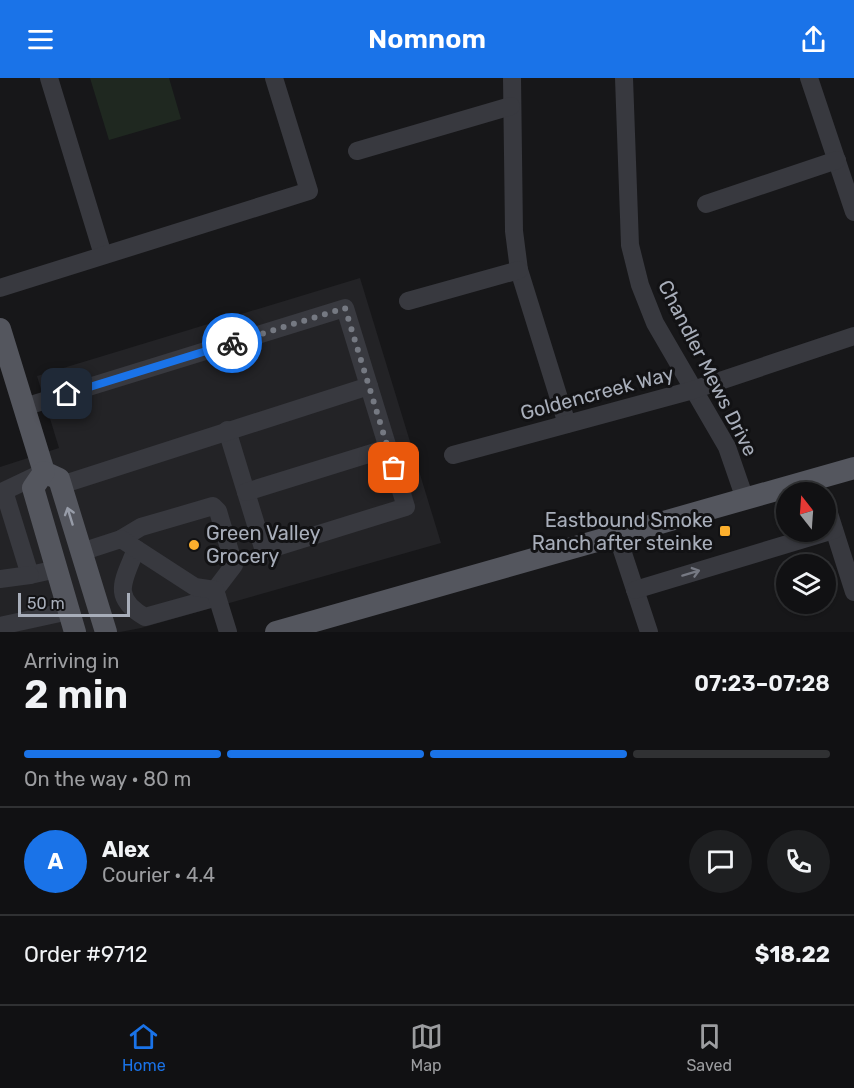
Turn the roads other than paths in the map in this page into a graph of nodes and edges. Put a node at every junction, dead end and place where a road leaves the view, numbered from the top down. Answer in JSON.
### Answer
{"nodes":[{"id":1,"x":49,"y":78,"type":"edge"},
{"id":2,"x":274,"y":78,"type":"edge"},
{"id":3,"x":512,"y":78,"type":"edge"},
{"id":4,"x":624,"y":78,"type":"edge"},
{"id":5,"x":809,"y":78,"type":"edge"},
{"id":6,"x":512,"y":106,"type":"junction"},
{"id":7,"x":357,"y":150,"type":"dead end"},
{"id":8,"x":837,"y":160,"type":"junction"},
{"id":9,"x":706,"y":204,"type":"dead end"},
{"id":10,"x":854,"y":212,"type":"edge"},
{"id":11,"x":103,"y":255,"type":"junction"},
{"id":12,"x":519,"y":270,"type":"junction"},
{"id":13,"x":0,"y":288,"type":"edge"},
{"id":14,"x":408,"y":301,"type":"dead end"},
{"id":15,"x":0,"y":329,"type":"edge"},
{"id":16,"x":854,"y":336,"type":"edge"},
{"id":17,"x":369,"y":386,"type":"junction"},
{"id":18,"x":693,"y":390,"type":"junction"},
{"id":19,"x":24,"y":407,"type":"junction"},
{"id":20,"x":567,"y":424,"type":"junction"},
{"id":21,"x":227,"y":430,"type":"junction"},
{"id":22,"x":388,"y":448,"type":"junction"},
{"id":23,"x":453,"y":455,"type":"dead end"},
{"id":24,"x":854,"y":468,"type":"edge"},
{"id":25,"x":52,"y":479,"type":"junction"},
{"id":26,"x":826,"y":482,"type":"edge"},
{"id":27,"x":246,"y":492,"type":"junction"},
{"id":28,"x":776,"y":493,"type":"edge"},
{"id":29,"x":745,"y":499,"type":"junction"},
{"id":30,"x":44,"y":525,"type":"junction"},
{"id":31,"x":17,"y":533,"type":"junction"},
{"id":32,"x":618,"y":536,"type":"junction"},
{"id":33,"x":836,"y":537,"type":"edge"},
{"id":34,"x":797,"y":542,"type":"edge"},
{"id":35,"x":128,"y":544,"type":"junction"},
{"id":36,"x":81,"y":552,"type":"junction"},
{"id":37,"x":57,"y":569,"type":"junction"},
{"id":38,"x":30,"y":575,"type":"junction"},
{"id":39,"x":0,"y":579,"type":"edge"},
{"id":40,"x":635,"y":590,"type":"junction"},
{"id":41,"x":854,"y":592,"type":"edge"},
{"id":42,"x":216,"y":593,"type":"junction"},
{"id":43,"x":72,"y":621,"type":"edge"},
{"id":44,"x":0,"y":626,"type":"edge"},
{"id":45,"x":106,"y":632,"type":"edge"},
{"id":46,"x":228,"y":632,"type":"edge"},
{"id":47,"x":276,"y":632,"type":"edge"},
{"id":48,"x":649,"y":632,"type":"edge"}],
"edges":[{"from":1,"to":11,"type":"street"},
{"from":2,"to":11,"type":"street"},
{"from":3,"to":6,"type":"street"},
{"from":4,"to":18,"type":"street","name":"Chandler Mews Drive"},
{"from":5,"to":8,"type":"street"},
{"from":6,"to":7,"type":"street"},
{"from":6,"to":12,"type":"street"},
{"from":8,"to":9,"type":"street"},
{"from":8,"to":10,"type":"street"},
{"from":11,"to":13,"type":"street"},
{"from":12,"to":14,"type":"street"},
{"from":12,"to":20,"type":"street"},
{"from":15,"to":19,"type":"main road"},
{"from":16,"to":18,"type":"street","name":"Goldencreek Way"},
{"from":17,"to":19,"type":"street"},
{"from":17,"to":21,"type":"street"},
{"from":17,"to":22,"type":"street"},
{"from":18,"to":20,"type":"street","name":"Goldencreek Way"},
{"from":18,"to":29,"type":"street","name":"Chandler Mews Drive"},
{"from":19,"to":25,"type":"main road"},
{"from":20,"to":23,"type":"street","name":"Goldencreek Way"},
{"from":21,"to":25,"type":"street"},
{"from":21,"to":27,"type":"street"},
{"from":22,"to":27,"type":"street"},
{"from":22,"to":27,"type":"street"},
{"from":24,"to":26,"type":"main road"},
{"from":25,"to":30,"type":"main road"},
{"from":25,"to":31,"type":"street"},
{"from":36,"to":25,"type":"main road","one_way":true},
{"from":28,"to":29,"type":"main road"},
{"from":29,"to":32,"type":"main road"},
{"from":30,"to":31,"type":"street"},
{"from":30,"to":37,"type":"main road"},
{"from":31,"to":38,"type":"street"},
{"from":32,"to":40,"type":"street"},
{"from":32,"to":47,"type":"main road"},
{"from":33,"to":41,"type":"street"},
{"from":40,"to":34,"type":"street","one_way":true},
{"from":35,"to":36,"type":"street"},
{"from":35,"to":42,"type":"street"},
{"from":35,"to":42,"type":"street"},
{"from":35,"to":42,"type":"street"},
{"from":36,"to":45,"type":"main road"},
{"from":37,"to":38,"type":"street"},
{"from":37,"to":43,"type":"main road"},
{"from":38,"to":39,"type":"street"},
{"from":40,"to":48,"type":"street"},
{"from":42,"to":46,"type":"street"},
{"from":43,"to":44,"type":"street"}]}
